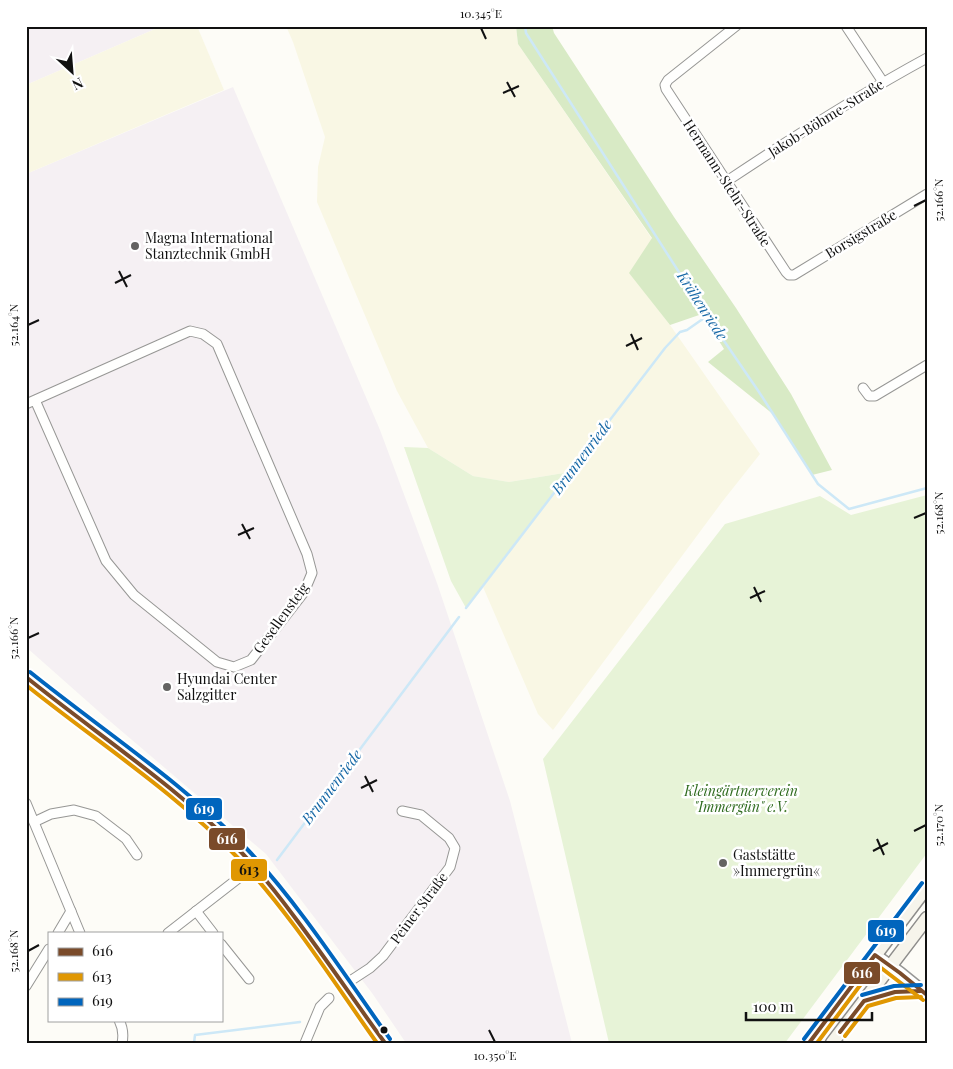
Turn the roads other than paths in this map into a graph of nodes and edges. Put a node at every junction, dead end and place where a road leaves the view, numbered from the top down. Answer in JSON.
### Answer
{"nodes":[{"id":1,"x":736,"y":26,"type":"edge"},
{"id":2,"x":846,"y":26,"type":"edge"},
{"id":3,"x":927,"y":58,"type":"edge"},
{"id":4,"x":883,"y":82,"type":"junction"},
{"id":5,"x":727,"y":182,"type":"junction"},
{"id":6,"x":927,"y":194,"type":"edge"},
{"id":7,"x":794,"y":275,"type":"joint"},
{"id":8,"x":927,"y":365,"type":"edge"},
{"id":9,"x":862,"y":388,"type":"dead end"},
{"id":10,"x":30,"y":402,"type":"edge"},
{"id":11,"x":26,"y":677,"type":"edge"},
{"id":12,"x":26,"y":803,"type":"edge"},
{"id":13,"x":402,"y":811,"type":"dead end"},
{"id":14,"x":34,"y":822,"type":"junction"},
{"id":15,"x":137,"y":854,"type":"dead end"},
{"id":16,"x":254,"y":866,"type":"junction"},
{"id":17,"x":927,"y":887,"type":"edge"},
{"id":18,"x":71,"y":911,"type":"junction"},
{"id":19,"x":196,"y":911,"type":"junction"},
{"id":20,"x":927,"y":918,"type":"edge"},
{"id":21,"x":59,"y":932,"type":"edge"},
{"id":22,"x":80,"y":932,"type":"edge"},
{"id":23,"x":169,"y":932,"type":"edge"},
{"id":24,"x":212,"y":932,"type":"edge"},
{"id":25,"x":222,"y":945,"type":"edge"},
{"id":26,"x":48,"y":951,"type":"edge"},
{"id":27,"x":875,"y":955,"type":"junction"},
{"id":28,"x":890,"y":966,"type":"junction"},
{"id":29,"x":249,"y":979,"type":"dead end"},
{"id":30,"x":26,"y":986,"type":"edge"},
{"id":31,"x":344,"y":986,"type":"junction"},
{"id":32,"x":924,"y":993,"type":"edge"},
{"id":33,"x":328,"y":998,"type":"dead end"},
{"id":34,"x":864,"y":1001,"type":"junction"},
{"id":35,"x":121,"y":1022,"type":"edge"},
{"id":36,"x":122,"y":1043,"type":"edge"},
{"id":37,"x":305,"y":1043,"type":"edge"},
{"id":38,"x":385,"y":1043,"type":"edge"},
{"id":39,"x":809,"y":1043,"type":"edge"},
{"id":40,"x":832,"y":1043,"type":"edge"}],
"edges":[{"from":1,"to":5,"type":"street","name":"Hermann-Stehr-Straße"},
{"from":2,"to":4,"type":"street"},
{"from":3,"to":4,"type":"street","name":"Jakob-Böhme-Straße"},
{"from":4,"to":5,"type":"street","name":"Jakob-Böhme-Straße"},
{"from":5,"to":7,"type":"street","name":"Hermann-Stehr-Straße"},
{"from":6,"to":7,"type":"street","name":"Borsigstraße"},
{"from":8,"to":9,"type":"street"},
{"from":10,"to":10,"type":"street","name":"Gesellensteig"},
{"from":11,"to":16,"type":"main road"},
{"from":12,"to":14,"type":"street"},
{"from":13,"to":31,"type":"street","name":"Peiner Straße"},
{"from":14,"to":15,"type":"street"},
{"from":14,"to":18,"type":"street"},
{"from":16,"to":19,"type":"street"},
{"from":16,"to":31,"type":"main road"},
{"from":17,"to":27,"type":"main road"},
{"from":18,"to":21,"type":"street"},
{"from":18,"to":22,"type":"street"},
{"from":19,"to":23,"type":"street"},
{"from":19,"to":24,"type":"street"},
{"from":20,"to":28,"type":"main road"},
{"from":25,"to":29,"type":"street"},
{"from":26,"to":30,"type":"street"},
{"from":27,"to":28,"type":"street"},
{"from":27,"to":39,"type":"main road"},
{"from":28,"to":32,"type":"street"},
{"from":28,"to":34,"type":"main road"},
{"from":31,"to":38,"type":"main road"},
{"from":32,"to":34,"type":"street"},
{"from":33,"to":37,"type":"street"},
{"from":34,"to":40,"type":"main road"},
{"from":35,"to":36,"type":"street"}]}
